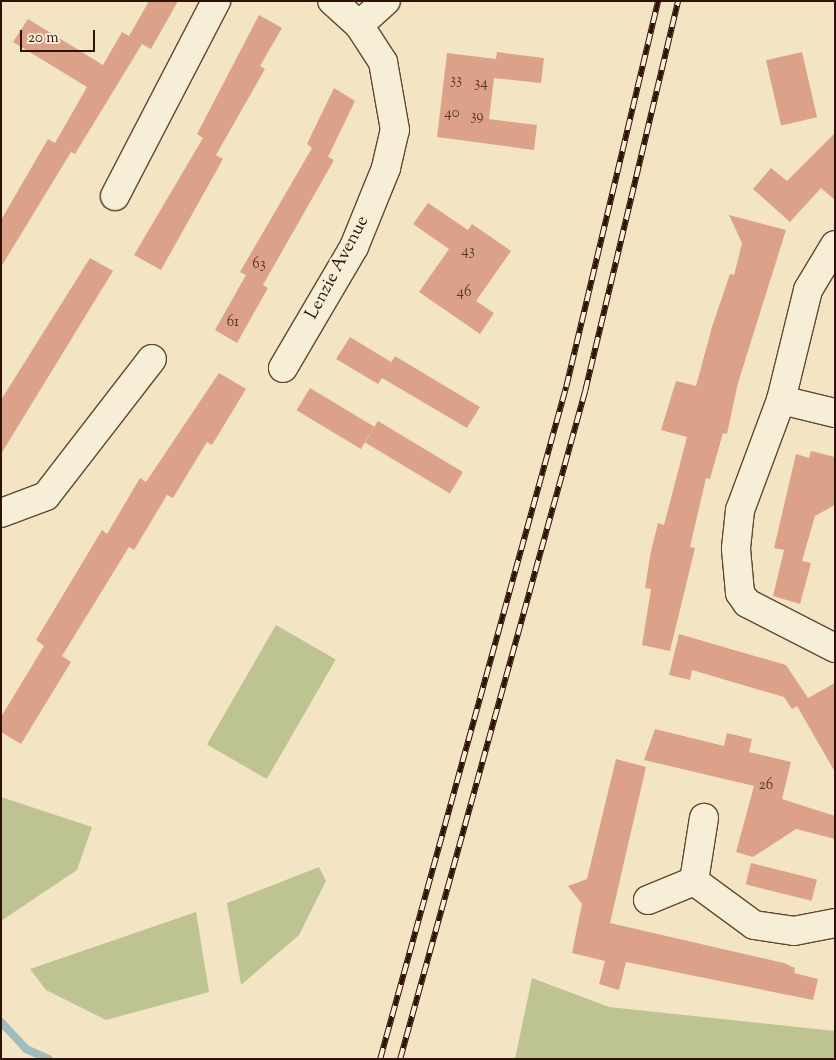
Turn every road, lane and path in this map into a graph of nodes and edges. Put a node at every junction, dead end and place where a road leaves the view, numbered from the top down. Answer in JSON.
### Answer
{"nodes":[{"id":1,"x":216,"y":1,"type":"edge"},
{"id":2,"x":332,"y":1,"type":"edge"},
{"id":3,"x":386,"y":1,"type":"edge"},
{"id":4,"x":360,"y":24,"type":"junction"},
{"id":5,"x":115,"y":196,"type":"dead end"},
{"id":6,"x":835,"y":245,"type":"edge"},
{"id":7,"x":152,"y":359,"type":"dead end"},
{"id":8,"x":283,"y":368,"type":"dead end"},
{"id":9,"x":781,"y":400,"type":"junction"},
{"id":10,"x":835,"y":413,"type":"edge"},
{"id":11,"x":1,"y":513,"type":"edge"},
{"id":12,"x":835,"y":648,"type":"edge"},
{"id":13,"x":704,"y":818,"type":"dead end"},
{"id":14,"x":694,"y":881,"type":"junction"},
{"id":15,"x":648,"y":900,"type":"dead end"},
{"id":16,"x":835,"y":923,"type":"edge"}],
"edges":[{"from":1,"to":5,"type":"street"},
{"from":2,"to":4,"type":"street","name":"Lenzie Avenue"},
{"from":3,"to":4,"type":"street"},
{"from":4,"to":8,"type":"street","name":"Lenzie Avenue"},
{"from":6,"to":9,"type":"street"},
{"from":7,"to":11,"type":"street"},
{"from":9,"to":10,"type":"street"},
{"from":9,"to":12,"type":"street"},
{"from":13,"to":14,"type":"street"},
{"from":14,"to":15,"type":"street"},
{"from":14,"to":16,"type":"street"}]}
